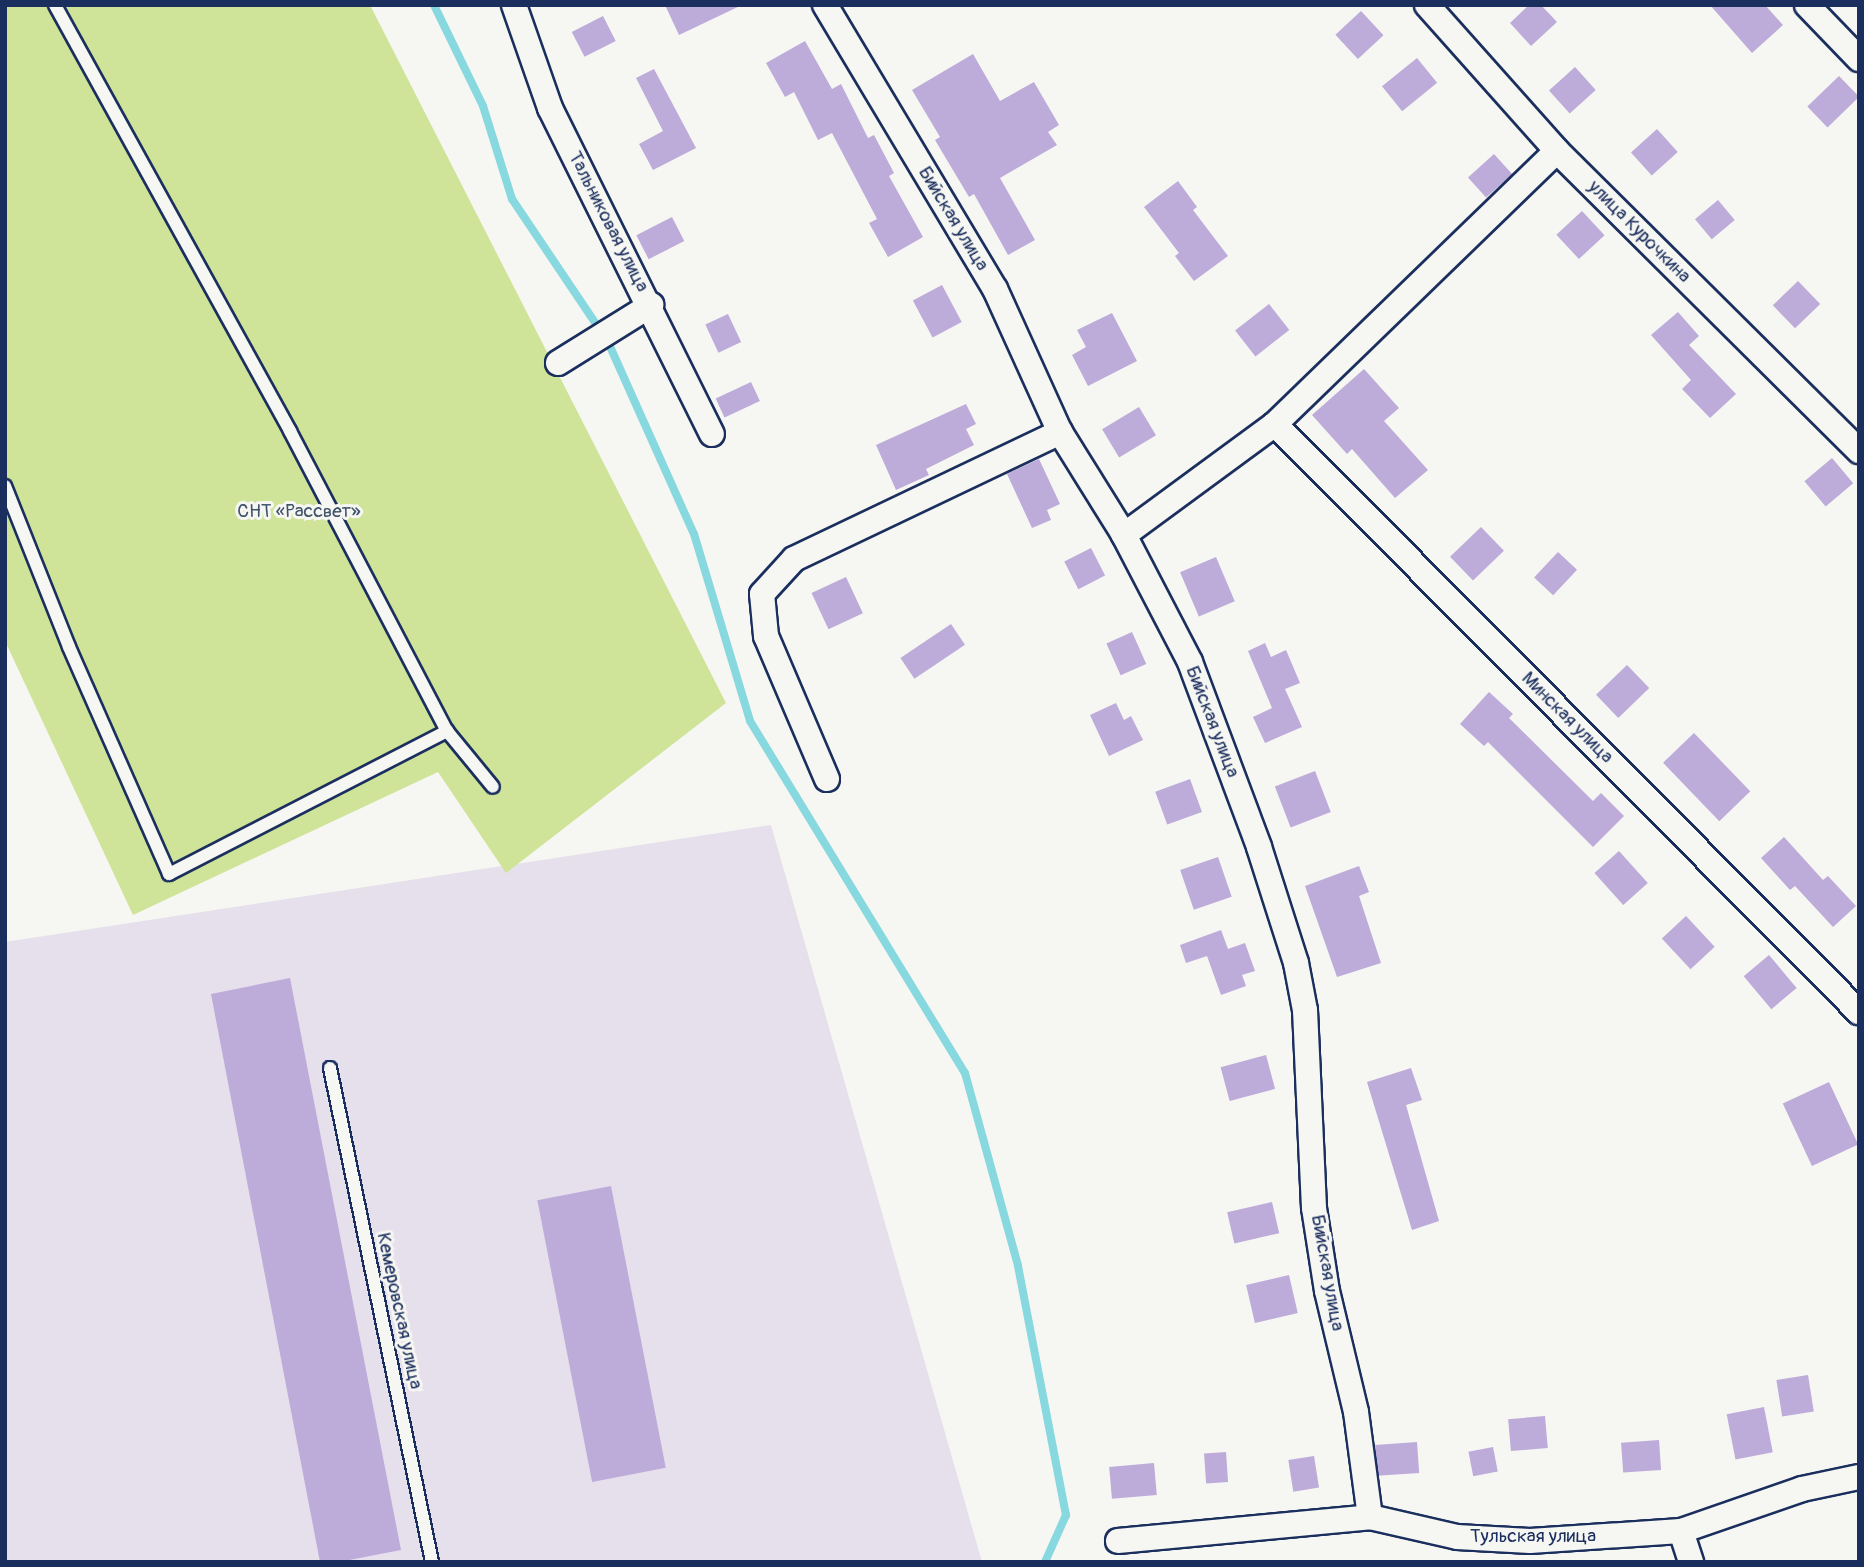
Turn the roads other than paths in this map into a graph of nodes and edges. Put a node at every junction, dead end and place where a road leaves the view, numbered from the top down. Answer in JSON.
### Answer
{"nodes":[{"id":1,"x":55,"y":5,"type":"edge"},
{"id":2,"x":514,"y":5,"type":"edge"},
{"id":3,"x":825,"y":5,"type":"edge"},
{"id":4,"x":1427,"y":5,"type":"edge"},
{"id":5,"x":1807,"y":5,"type":"edge"},
{"id":6,"x":1859,"y":59,"type":"edge"},
{"id":7,"x":1557,"y":151,"type":"junction"},
{"id":8,"x":651,"y":305,"type":"junction"},
{"id":9,"x":558,"y":363,"type":"dead end"},
{"id":10,"x":1275,"y":424,"type":"junction"},
{"id":11,"x":1060,"y":432,"type":"junction"},
{"id":12,"x":712,"y":434,"type":"dead end"},
{"id":13,"x":1859,"y":451,"type":"edge"},
{"id":14,"x":5,"y":486,"type":"edge"},
{"id":15,"x":1124,"y":535,"type":"junction"},
{"id":16,"x":447,"y":730,"type":"junction"},
{"id":17,"x":827,"y":779,"type":"dead end"},
{"id":18,"x":493,"y":787,"type":"dead end"},
{"id":19,"x":1859,"y":1012,"type":"edge"},
{"id":20,"x":330,"y":1068,"type":"dead end"},
{"id":21,"x":1859,"y":1477,"type":"edge"},
{"id":22,"x":1370,"y":1517,"type":"junction"},
{"id":23,"x":1681,"y":1531,"type":"junction"},
{"id":24,"x":1118,"y":1541,"type":"dead end"},
{"id":25,"x":432,"y":1562,"type":"edge"},
{"id":26,"x":1691,"y":1562,"type":"edge"}],
"edges":[{"from":1,"to":16,"type":"lane"},
{"from":2,"to":8,"type":"street","name":"Тальниковая улица"},
{"from":3,"to":11,"type":"street","name":"Бийская улица"},
{"from":4,"to":7,"type":"street","name":"улица Курочкина"},
{"from":5,"to":6,"type":"street"},
{"from":7,"to":10,"type":"street"},
{"from":7,"to":13,"type":"street","name":"улица Курочкина"},
{"from":8,"to":9,"type":"street"},
{"from":8,"to":12,"type":"street","name":"Тальниковая улица"},
{"from":10,"to":15,"type":"street"},
{"from":10,"to":19,"type":"street","name":"Минская улица"},
{"from":11,"to":15,"type":"street","name":"Бийская улица"},
{"from":11,"to":17,"type":"street"},
{"from":14,"to":16,"type":"lane"},
{"from":15,"to":22,"type":"street","name":"Бийская улица"},
{"from":16,"to":18,"type":"lane"},
{"from":20,"to":25,"type":"lane","name":"Кемеровская улица"},
{"from":21,"to":23,"type":"street","name":"Тульская улица"},
{"from":22,"to":23,"type":"street","name":"Тульская улица"},
{"from":22,"to":24,"type":"street","name":"Тульская улица"},
{"from":23,"to":26,"type":"street"}]}
